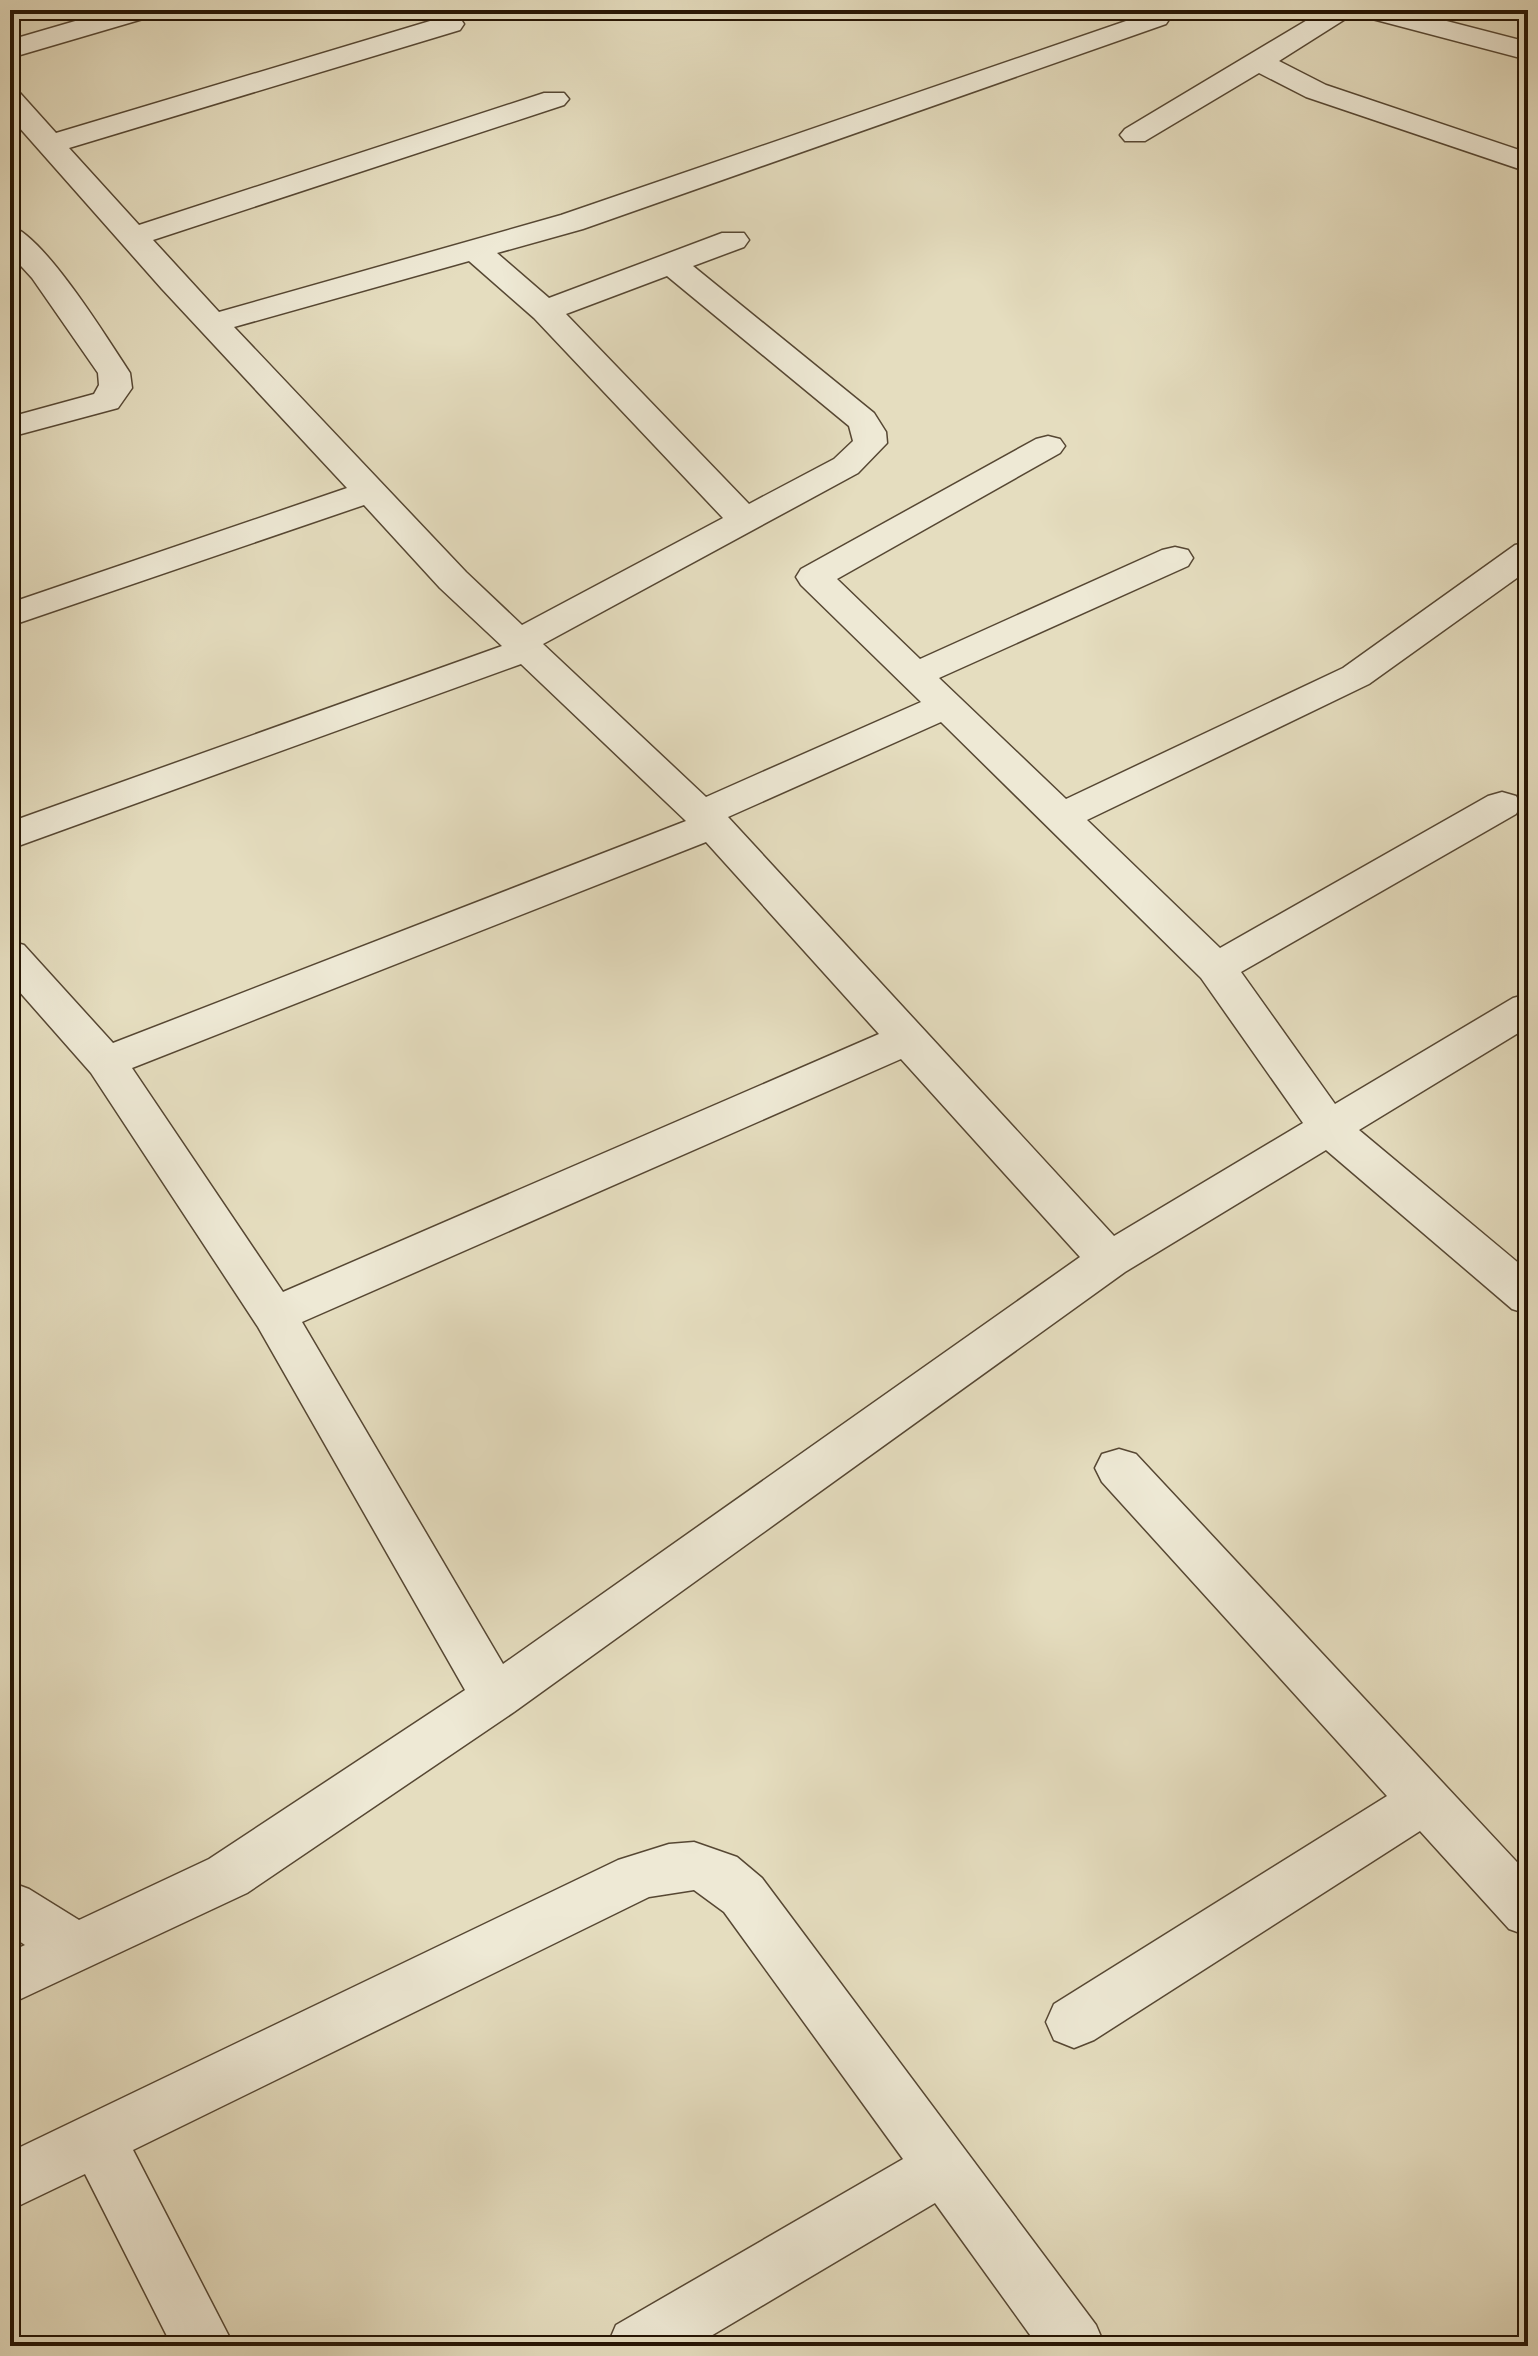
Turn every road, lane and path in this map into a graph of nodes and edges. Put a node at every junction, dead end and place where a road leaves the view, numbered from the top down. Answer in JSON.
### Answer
{"nodes":[{"id":1,"x":143,"y":10,"type":"edge"},
{"id":2,"x":1344,"y":10,"type":"edge"},
{"id":3,"x":1371,"y":10,"type":"edge"},
{"id":4,"x":1156,"y":18,"type":"dead end"},
{"id":5,"x":450,"y":24,"type":"dead end"},
{"id":6,"x":10,"y":49,"type":"edge"},
{"id":7,"x":1528,"y":51,"type":"edge"},
{"id":8,"x":1260,"y":62,"type":"junction"},
{"id":9,"x":10,"y":99,"type":"edge"},
{"id":10,"x":554,"y":99,"type":"dead end"},
{"id":11,"x":1135,"y":135,"type":"dead end"},
{"id":12,"x":50,"y":144,"type":"junction"},
{"id":13,"x":1528,"y":163,"type":"edge"},
{"id":14,"x":10,"y":235,"type":"edge"},
{"id":15,"x":132,"y":237,"type":"junction"},
{"id":16,"x":733,"y":240,"type":"dead end"},
{"id":17,"x":475,"y":250,"type":"junction"},
{"id":18,"x":672,"y":264,"type":"junction"},
{"id":19,"x":43,"y":271,"type":"junction"},
{"id":20,"x":10,"y":280,"type":"edge"},
{"id":21,"x":545,"y":311,"type":"junction"},
{"id":22,"x":214,"y":323,"type":"junction"},
{"id":23,"x":10,"y":427,"type":"edge"},
{"id":24,"x":1048,"y":446,"type":"dead end"},
{"id":25,"x":369,"y":492,"type":"junction"},
{"id":26,"x":746,"y":522,"type":"junction"},
{"id":27,"x":1528,"y":553,"type":"edge"},
{"id":28,"x":1175,"y":558,"type":"dead end"},
{"id":29,"x":10,"y":615,"type":"edge"},
{"id":30,"x":523,"y":646,"type":"junction"},
{"id":31,"x":915,"y":675,"type":"junction"},
{"id":32,"x":946,"y":705,"type":"junction"},
{"id":33,"x":1502,"y":805,"type":"dead end"},
{"id":34,"x":1061,"y":817,"type":"junction"},
{"id":35,"x":707,"y":820,"type":"junction"},
{"id":36,"x":10,"y":836,"type":"edge"},
{"id":37,"x":10,"y":955,"type":"edge"},
{"id":38,"x":1216,"y":968,"type":"junction"},
{"id":39,"x":1528,"y":1008,"type":"edge"},
{"id":40,"x":908,"y":1039,"type":"junction"},
{"id":41,"x":106,"y":1062,"type":"junction"},
{"id":42,"x":1331,"y":1130,"type":"junction"},
{"id":43,"x":1109,"y":1260,"type":"junction"},
{"id":44,"x":1528,"y":1297,"type":"edge"},
{"id":45,"x":274,"y":1315,"type":"junction"},
{"id":46,"x":1119,"y":1468,"type":"dead end"},
{"id":47,"x":496,"y":1697,"type":"junction"},
{"id":48,"x":1425,"y":1800,"type":"junction"},
{"id":49,"x":10,"y":1906,"type":"edge"},
{"id":50,"x":1528,"y":1912,"type":"edge"},
{"id":51,"x":77,"y":1948,"type":"junction"},
{"id":52,"x":10,"y":1979,"type":"edge"},
{"id":53,"x":1074,"y":2022,"type":"dead end"},
{"id":54,"x":97,"y":2139,"type":"junction"},
{"id":55,"x":943,"y":2167,"type":"junction"},
{"id":56,"x":10,"y":2182,"type":"edge"},
{"id":57,"x":204,"y":2346,"type":"edge"},
{"id":58,"x":637,"y":2346,"type":"edge"},
{"id":59,"x":1075,"y":2346,"type":"edge"}],
"edges":[{"from":1,"to":6,"type":"street"},
{"from":2,"to":8,"type":"street"},
{"from":3,"to":7,"type":"street"},
{"from":4,"to":17,"type":"street"},
{"from":5,"to":12,"type":"street"},
{"from":8,"to":11,"type":"street"},
{"from":8,"to":13,"type":"street"},
{"from":9,"to":12,"type":"street"},
{"from":10,"to":15,"type":"street"},
{"from":12,"to":15,"type":"street"},
{"from":14,"to":19,"type":"street"},
{"from":15,"to":22,"type":"street"},
{"from":16,"to":18,"type":"street"},
{"from":17,"to":21,"type":"street"},
{"from":17,"to":22,"type":"street"},
{"from":18,"to":21,"type":"street"},
{"from":18,"to":26,"type":"street"},
{"from":19,"to":20,"type":"street"},
{"from":19,"to":23,"type":"street"},
{"from":21,"to":26,"type":"street"},
{"from":22,"to":25,"type":"street"},
{"from":24,"to":31,"type":"street"},
{"from":25,"to":29,"type":"street"},
{"from":25,"to":30,"type":"street"},
{"from":26,"to":30,"type":"street"},
{"from":27,"to":34,"type":"street"},
{"from":28,"to":31,"type":"street"},
{"from":30,"to":35,"type":"street"},
{"from":30,"to":36,"type":"street"},
{"from":31,"to":32,"type":"street"},
{"from":32,"to":34,"type":"street"},
{"from":32,"to":35,"type":"street"},
{"from":33,"to":38,"type":"street"},
{"from":34,"to":38,"type":"street"},
{"from":35,"to":40,"type":"street"},
{"from":35,"to":41,"type":"street"},
{"from":37,"to":41,"type":"street"},
{"from":38,"to":42,"type":"street"},
{"from":39,"to":42,"type":"street"},
{"from":40,"to":43,"type":"street"},
{"from":40,"to":45,"type":"street"},
{"from":41,"to":45,"type":"street"},
{"from":42,"to":43,"type":"street"},
{"from":42,"to":44,"type":"street"},
{"from":43,"to":47,"type":"street"},
{"from":45,"to":47,"type":"street"},
{"from":46,"to":48,"type":"street"},
{"from":47,"to":51,"type":"street"},
{"from":48,"to":50,"type":"street"},
{"from":48,"to":53,"type":"street"},
{"from":49,"to":51,"type":"street"},
{"from":51,"to":52,"type":"street"},
{"from":54,"to":55,"type":"street"},
{"from":54,"to":56,"type":"street"},
{"from":54,"to":57,"type":"street"},
{"from":55,"to":58,"type":"street"},
{"from":55,"to":59,"type":"street"}]}
